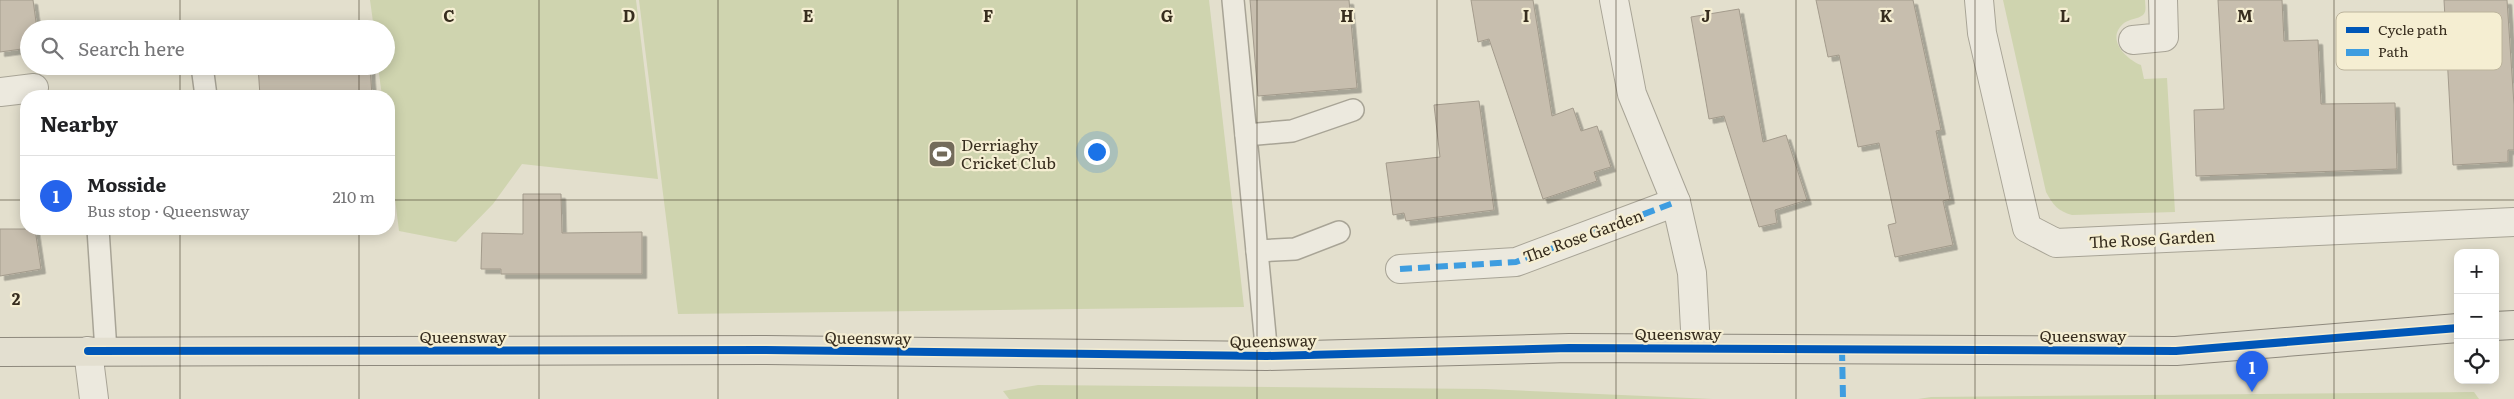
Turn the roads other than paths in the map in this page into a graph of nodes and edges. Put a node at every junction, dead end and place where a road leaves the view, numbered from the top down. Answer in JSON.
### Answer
{"nodes":[{"id":1,"x":1233,"y":0,"type":"edge"},
{"id":2,"x":1614,"y":0,"type":"edge"},
{"id":3,"x":1979,"y":0,"type":"edge"},
{"id":4,"x":2163,"y":0,"type":"edge"},
{"id":5,"x":2133,"y":40,"type":"dead end"},
{"id":6,"x":203,"y":75,"type":"edge"},
{"id":7,"x":34,"y":88,"type":"dead end"},
{"id":8,"x":205,"y":90,"type":"edge"},
{"id":9,"x":0,"y":92,"type":"edge"},
{"id":10,"x":1353,"y":110,"type":"dead end"},
{"id":11,"x":1246,"y":135,"type":"junction"},
{"id":12,"x":1676,"y":202,"type":"junction"},
{"id":13,"x":2514,"y":222,"type":"edge"},
{"id":14,"x":1339,"y":232,"type":"dead end"},
{"id":15,"x":98,"y":235,"type":"edge"},
{"id":16,"x":1257,"y":252,"type":"junction"},
{"id":17,"x":1400,"y":269,"type":"dead end"},
{"id":18,"x":2514,"y":325,"type":"edge"},
{"id":19,"x":2499,"y":326,"type":"edge"},
{"id":20,"x":2454,"y":328,"type":"edge"},
{"id":21,"x":1696,"y":348,"type":"junction"},
{"id":22,"x":97,"y":351,"type":"junction"},
{"id":23,"x":0,"y":352,"type":"edge"},
{"id":24,"x":1267,"y":356,"type":"junction"},
{"id":25,"x":94,"y":399,"type":"edge"}],
"edges":[{"from":1,"to":11,"type":"lane"},
{"from":2,"to":12,"type":"street"},
{"from":3,"to":13,"type":"street","name":"The Rose Garden"},
{"from":4,"to":5,"type":"street"},
{"from":6,"to":8,"type":"lane"},
{"from":7,"to":9,"type":"street"},
{"from":10,"to":11,"type":"lane"},
{"from":11,"to":16,"type":"lane"},
{"from":12,"to":17,"type":"street","name":"The Rose Garden"},
{"from":12,"to":21,"type":"street"},
{"from":14,"to":16,"type":"lane"},
{"from":15,"to":22,"type":"lane"},
{"from":16,"to":24,"type":"lane"},
{"from":18,"to":19,"type":"main road"},
{"from":20,"to":21,"type":"main road","name":"Queensway"},
{"from":21,"to":24,"type":"main road","name":"Queensway"},
{"from":22,"to":23,"type":"main road","name":"Queensway"},
{"from":22,"to":24,"type":"main road","name":"Queensway"},
{"from":22,"to":25,"type":"street"}]}
